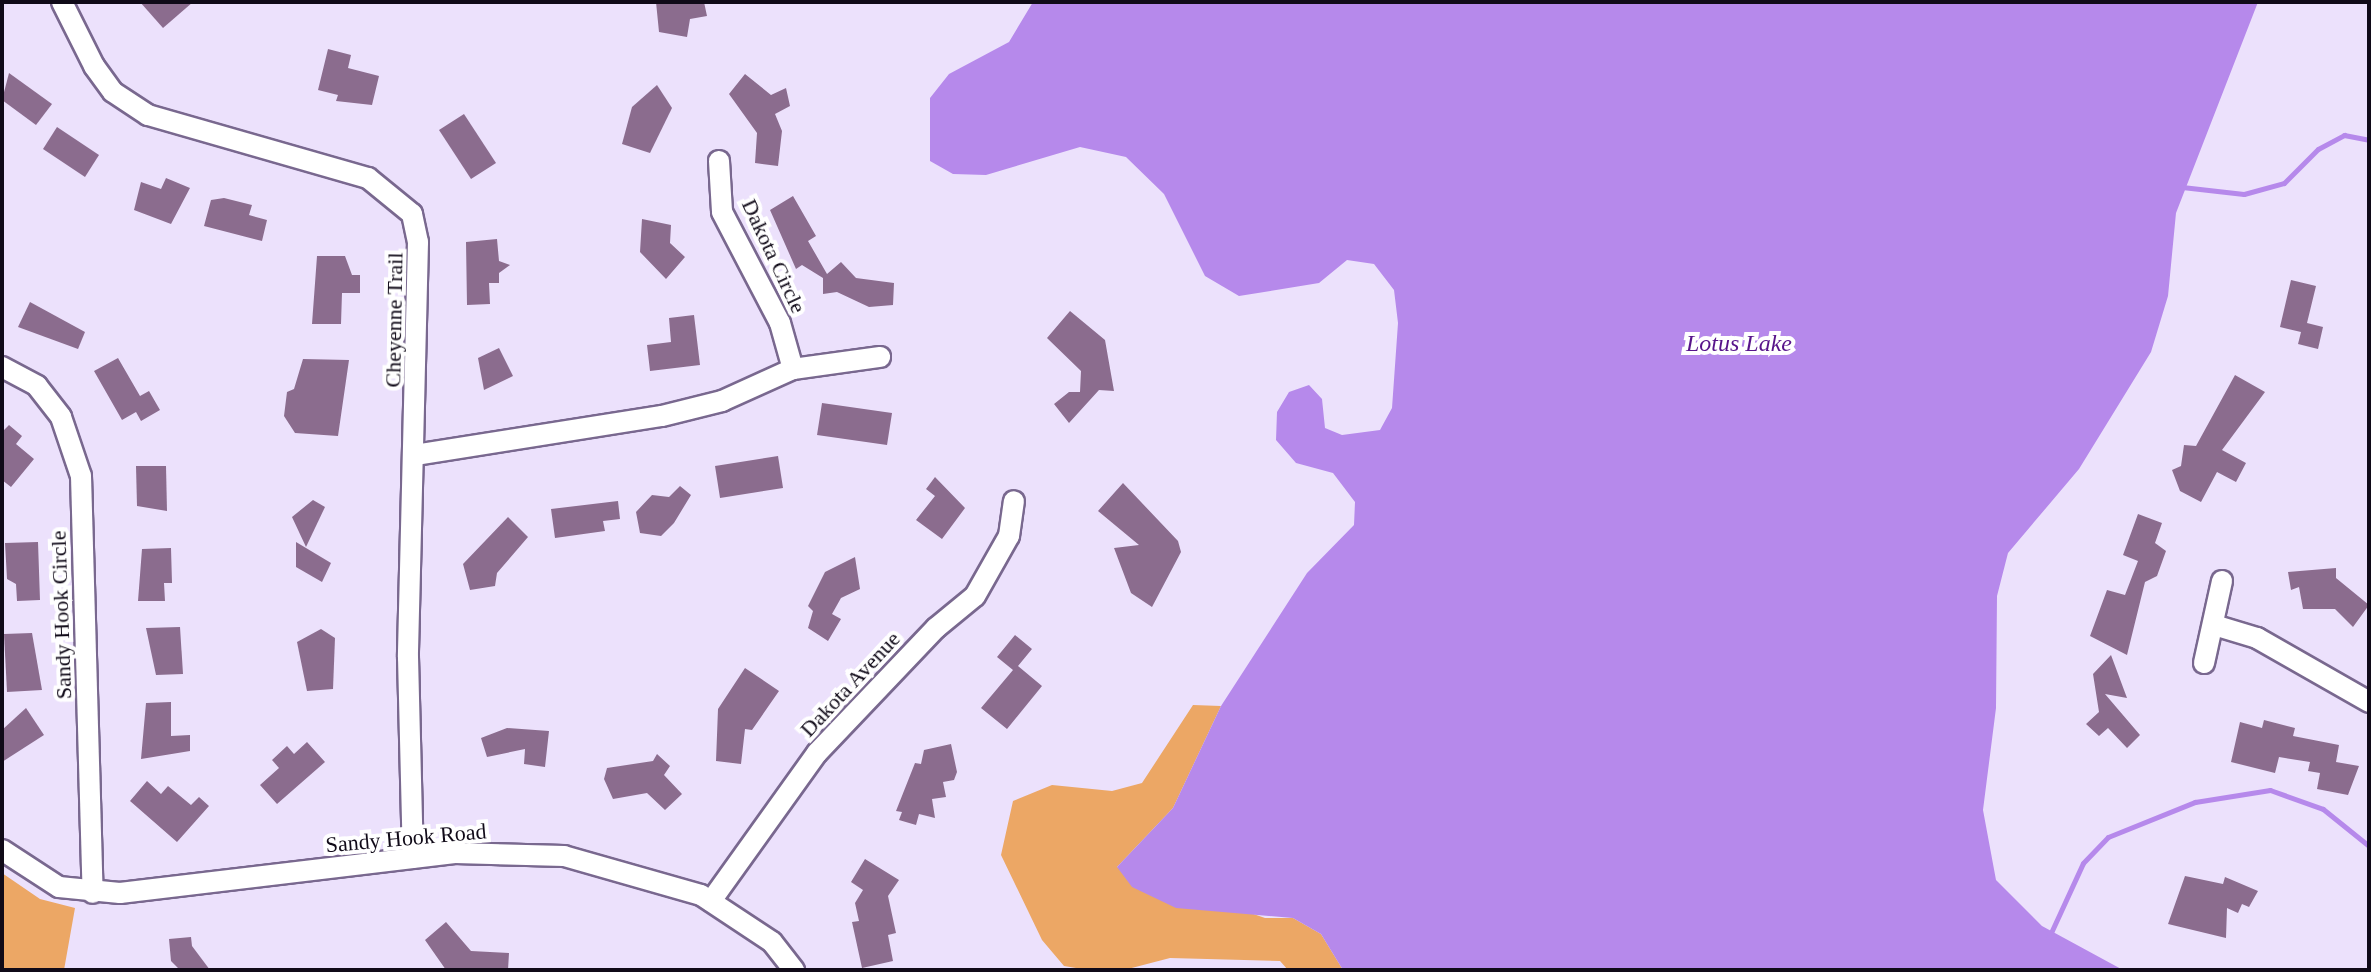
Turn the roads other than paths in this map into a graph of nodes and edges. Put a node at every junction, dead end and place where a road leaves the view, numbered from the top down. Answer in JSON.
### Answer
{"nodes":[{"id":1,"x":62,"y":2,"type":"edge"},
{"id":2,"x":719,"y":161,"type":"dead end"},
{"id":3,"x":880,"y":357,"type":"dead end"},
{"id":4,"x":2,"y":367,"type":"edge"},
{"id":5,"x":793,"y":369,"type":"junction"},
{"id":6,"x":415,"y":455,"type":"junction"},
{"id":7,"x":1014,"y":501,"type":"dead end"},
{"id":8,"x":2222,"y":581,"type":"dead end"},
{"id":9,"x":2214,"y":625,"type":"junction"},
{"id":10,"x":2204,"y":663,"type":"dead end"},
{"id":11,"x":2369,"y":702,"type":"edge"},
{"id":12,"x":2,"y":850,"type":"edge"},
{"id":13,"x":413,"y":858,"type":"junction"},
{"id":14,"x":93,"y":893,"type":"junction"},
{"id":15,"x":711,"y":901,"type":"junction"},
{"id":16,"x":794,"y":970,"type":"edge"}],
"edges":[{"from":1,"to":6,"type":"street","name":"Cheyenne Trail"},
{"from":2,"to":5,"type":"street","name":"Dakota Circle"},
{"from":3,"to":5,"type":"street"},
{"from":4,"to":14,"type":"street","name":"Sandy Hook Circle"},
{"from":5,"to":6,"type":"street"},
{"from":6,"to":13,"type":"street","name":"Cheyenne Trail"},
{"from":7,"to":15,"type":"street","name":"Dakota Avenue"},
{"from":8,"to":9,"type":"street"},
{"from":9,"to":10,"type":"street"},
{"from":9,"to":11,"type":"street"},
{"from":12,"to":14,"type":"street","name":"Sandy Hook Road"},
{"from":13,"to":14,"type":"street","name":"Sandy Hook Road"},
{"from":13,"to":15,"type":"street","name":"Sandy Hook Road"},
{"from":15,"to":16,"type":"street","name":"Sandy Hook Road"}]}
